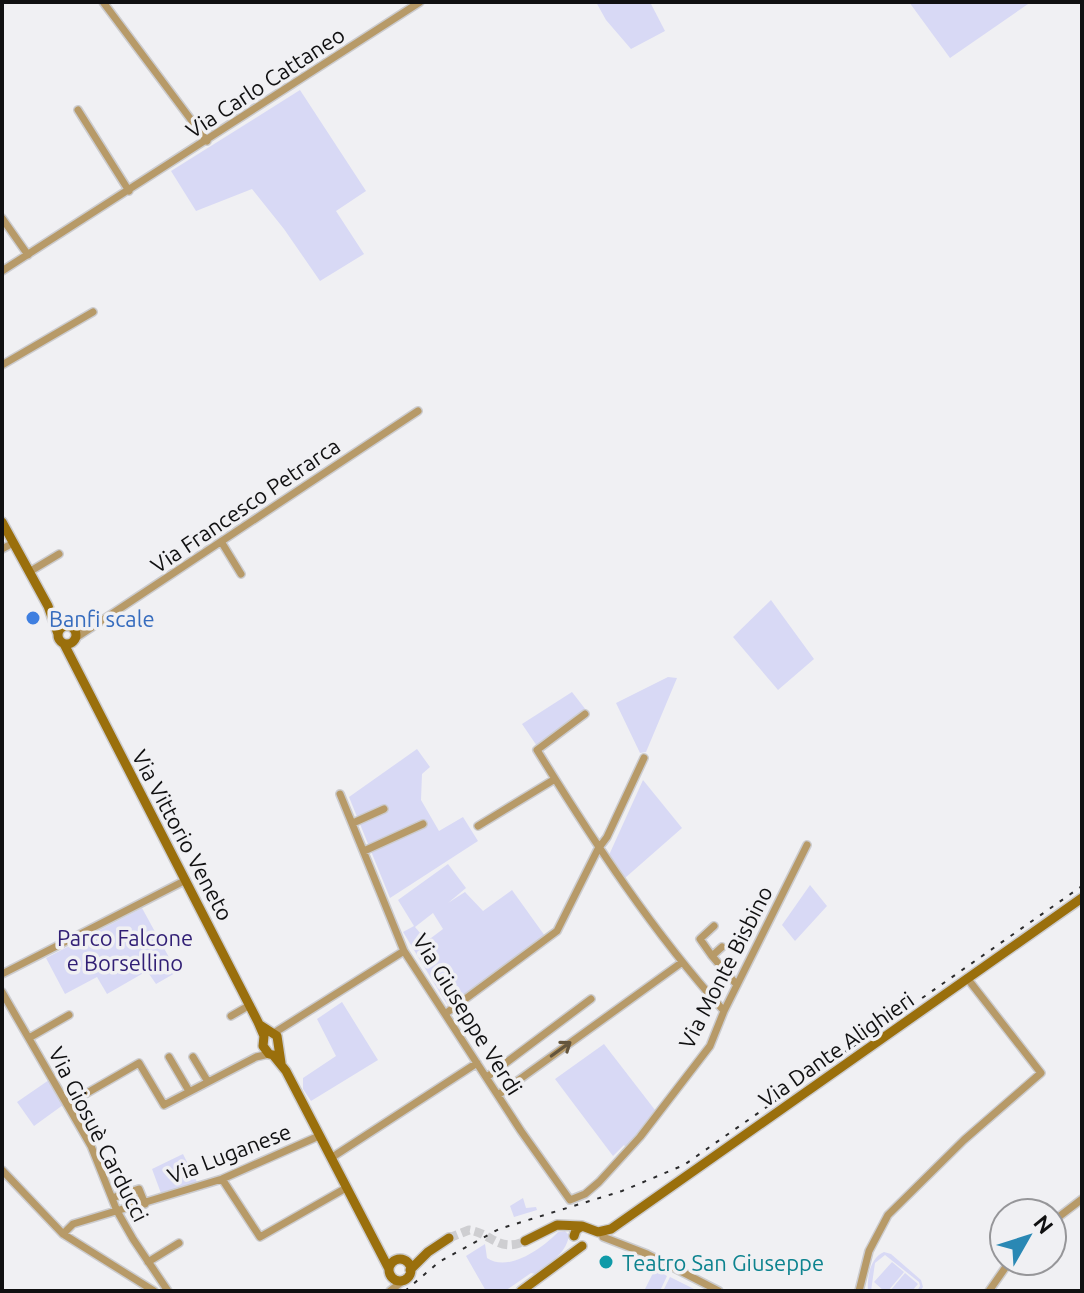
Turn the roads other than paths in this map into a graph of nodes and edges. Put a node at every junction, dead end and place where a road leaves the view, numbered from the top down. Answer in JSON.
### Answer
{"nodes":[{"id":1,"x":420,"y":2,"type":"edge"},
{"id":2,"x":105,"y":3,"type":"edge"},
{"id":3,"x":78,"y":110,"type":"dead end"},
{"id":4,"x":207,"y":141,"type":"junction"},
{"id":5,"x":129,"y":191,"type":"junction"},
{"id":6,"x":2,"y":218,"type":"edge"},
{"id":7,"x":28,"y":255,"type":"junction"},
{"id":8,"x":2,"y":271,"type":"edge"},
{"id":9,"x":93,"y":312,"type":"dead end"},
{"id":10,"x":2,"y":365,"type":"edge"},
{"id":11,"x":418,"y":411,"type":"dead end"},
{"id":12,"x":2,"y":522,"type":"edge"},
{"id":13,"x":13,"y":543,"type":"junction"},
{"id":14,"x":222,"y":543,"type":"junction"},
{"id":15,"x":2,"y":549,"type":"edge"},
{"id":16,"x":59,"y":554,"type":"dead end"},
{"id":17,"x":29,"y":572,"type":"junction"},
{"id":18,"x":241,"y":574,"type":"dead end"},
{"id":19,"x":48,"y":606,"type":"junction"},
{"id":20,"x":70,"y":627,"type":"junction"},
{"id":21,"x":91,"y":627,"type":"junction"},
{"id":22,"x":58,"y":634,"type":"junction"},
{"id":23,"x":70,"y":642,"type":"junction"},
{"id":24,"x":585,"y":714,"type":"dead end"},
{"id":25,"x":644,"y":758,"type":"dead end"},
{"id":26,"x":555,"y":779,"type":"junction"},
{"id":27,"x":340,"y":794,"type":"dead end"},
{"id":28,"x":384,"y":809,"type":"dead end"},
{"id":29,"x":353,"y":823,"type":"junction"},
{"id":30,"x":423,"y":824,"type":"dead end"},
{"id":31,"x":478,"y":826,"type":"dead end"},
{"id":32,"x":807,"y":845,"type":"dead end"},
{"id":33,"x":598,"y":849,"type":"junction"},
{"id":34,"x":364,"y":851,"type":"junction"},
{"id":35,"x":186,"y":880,"type":"junction"},
{"id":36,"x":1082,"y":898,"type":"edge"},
{"id":37,"x":714,"y":926,"type":"dead end"},
{"id":38,"x":722,"y":947,"type":"dead end"},
{"id":39,"x":404,"y":951,"type":"junction"},
{"id":40,"x":712,"y":956,"type":"junction"},
{"id":41,"x":681,"y":963,"type":"junction"},
{"id":42,"x":2,"y":974,"type":"edge"},
{"id":43,"x":967,"y":978,"type":"junction"},
{"id":44,"x":737,"y":985,"type":"junction"},
{"id":45,"x":2,"y":992,"type":"edge"},
{"id":46,"x":591,"y":999,"type":"dead end"},
{"id":47,"x":250,"y":1005,"type":"junction"},
{"id":48,"x":724,"y":1011,"type":"junction"},
{"id":49,"x":445,"y":1014,"type":"junction"},
{"id":50,"x":69,"y":1015,"type":"dead end"},
{"id":51,"x":231,"y":1016,"type":"dead end"},
{"id":52,"x":29,"y":1038,"type":"junction"},
{"id":53,"x":271,"y":1043,"type":"junction"},
{"id":54,"x":169,"y":1057,"type":"dead end"},
{"id":55,"x":193,"y":1057,"type":"dead end"},
{"id":56,"x":477,"y":1063,"type":"junction"},
{"id":57,"x":487,"y":1077,"type":"junction"},
{"id":58,"x":208,"y":1082,"type":"junction"},
{"id":59,"x":189,"y":1091,"type":"junction"},
{"id":60,"x":498,"y":1095,"type":"junction"},
{"id":61,"x":68,"y":1104,"type":"junction"},
{"id":62,"x":319,"y":1136,"type":"junction"},
{"id":63,"x":331,"y":1158,"type":"junction"},
{"id":64,"x":2,"y":1170,"type":"edge"},
{"id":65,"x":222,"y":1179,"type":"junction"},
{"id":66,"x":346,"y":1188,"type":"junction"},
{"id":67,"x":112,"y":1198,"type":"junction"},
{"id":68,"x":567,"y":1198,"type":"joint"},
{"id":69,"x":145,"y":1204,"type":"junction"},
{"id":70,"x":117,"y":1211,"type":"junction"},
{"id":71,"x":560,"y":1224,"type":"junction"},
{"id":72,"x":582,"y":1226,"type":"junction"},
{"id":73,"x":63,"y":1234,"type":"junction"},
{"id":74,"x":610,"y":1235,"type":"junction"},
{"id":75,"x":574,"y":1237,"type":"junction"},
{"id":76,"x":449,"y":1238,"type":"tunnel mouth"},
{"id":77,"x":525,"y":1241,"type":"tunnel mouth"},
{"id":78,"x":179,"y":1243,"type":"dead end"},
{"id":79,"x":582,"y":1246,"type":"junction"},
{"id":80,"x":381,"y":1254,"type":"junction"},
{"id":81,"x":148,"y":1262,"type":"junction"},
{"id":82,"x":404,"y":1264,"type":"junction"},
{"id":83,"x":555,"y":1268,"type":"junction"},
{"id":84,"x":396,"y":1276,"type":"junction"},
{"id":85,"x":154,"y":1291,"type":"edge"},
{"id":86,"x":168,"y":1291,"type":"edge"},
{"id":87,"x":391,"y":1291,"type":"edge"},
{"id":88,"x":521,"y":1291,"type":"edge"},
{"id":89,"x":719,"y":1291,"type":"edge"},
{"id":90,"x":859,"y":1291,"type":"edge"}],
"edges":[{"from":1,"to":4,"type":"street","name":"Via Carlo Cattaneo"},
{"from":2,"to":4,"type":"street"},
{"from":3,"to":5,"type":"street"},
{"from":4,"to":5,"type":"street","name":"Via Carlo Cattaneo"},
{"from":5,"to":7,"type":"street","name":"Via Carlo Cattaneo"},
{"from":6,"to":7,"type":"street"},
{"from":7,"to":8,"type":"street","name":"Via Carlo Cattaneo"},
{"from":9,"to":10,"type":"street"},
{"from":11,"to":14,"type":"street","name":"Via Francesco Petrarca"},
{"from":12,"to":13,"type":"street"},
{"from":13,"to":15,"type":"street"},
{"from":13,"to":17,"type":"street"},
{"from":14,"to":18,"type":"street"},
{"from":14,"to":21,"type":"street","name":"Via Francesco Petrarca"},
{"from":16,"to":17,"type":"street"},
{"from":17,"to":19,"type":"street"},
{"from":19,"to":20,"type":"street"},
{"from":19,"to":22,"type":"street"},
{"from":20,"to":21,"type":"street","name":"Via Francesco Petrarca"},
{"from":20,"to":22,"type":"street"},
{"from":20,"to":23,"type":"street","name":"Via Vittorio Veneto"},
{"from":21,"to":23,"type":"street","name":"Via Francesco Petrarca"},
{"from":22,"to":23,"type":"street"},
{"from":23,"to":35,"type":"street","name":"Via Vittorio Veneto"},
{"from":24,"to":26,"type":"street"},
{"from":25,"to":33,"type":"street"},
{"from":26,"to":31,"type":"street"},
{"from":26,"to":33,"type":"street"},
{"from":27,"to":29,"type":"street","name":"Via Giuseppe Verdi"},
{"from":28,"to":29,"type":"street"},
{"from":29,"to":34,"type":"street","name":"Via Giuseppe Verdi"},
{"from":30,"to":34,"type":"street"},
{"from":32,"to":44,"type":"street","name":"Via Monte Bisbino"},
{"from":33,"to":41,"type":"street"},
{"from":33,"to":49,"type":"street"},
{"from":34,"to":39,"type":"street","name":"Via Giuseppe Verdi"},
{"from":35,"to":42,"type":"street"},
{"from":35,"to":47,"type":"street","name":"Via Vittorio Veneto"},
{"from":36,"to":43,"type":"street","name":"Via Dante Alighieri"},
{"from":37,"to":40,"type":"street"},
{"from":38,"to":40,"type":"street"},
{"from":39,"to":49,"type":"street","name":"Via Giuseppe Verdi"},
{"from":39,"to":53,"type":"street"},
{"from":40,"to":44,"type":"street"},
{"from":41,"to":48,"type":"street"},
{"from":60,"to":41,"type":"street","one_way":true},
{"from":43,"to":74,"type":"street","name":"Via Dante Alighieri"},
{"from":43,"to":90,"type":"street"},
{"from":44,"to":48,"type":"street","name":"Via Monte Bisbino"},
{"from":45,"to":52,"type":"street","name":"Via Giosuè Carducci"},
{"from":46,"to":57,"type":"street"},
{"from":47,"to":51,"type":"street"},
{"from":47,"to":53,"type":"street","name":"Via Vittorio Veneto"},
{"from":48,"to":68,"type":"street","name":"Via Monte Bisbino"},
{"from":49,"to":56,"type":"street","name":"Via Giuseppe Verdi"},
{"from":50,"to":52,"type":"street"},
{"from":52,"to":61,"type":"street","name":"Via Giosuè Carducci"},
{"from":53,"to":58,"type":"street"},
{"from":53,"to":62,"type":"street"},
{"from":54,"to":59,"type":"street"},
{"from":55,"to":58,"type":"street"},
{"from":56,"to":57,"type":"street","name":"Via Giuseppe Verdi"},
{"from":56,"to":63,"type":"street"},
{"from":57,"to":60,"type":"street","name":"Via Giuseppe Verdi"},
{"from":58,"to":59,"type":"street"},
{"from":59,"to":61,"type":"street"},
{"from":60,"to":68,"type":"street","name":"Via Giuseppe Verdi"},
{"from":61,"to":67,"type":"street","name":"Via Giosuè Carducci"},
{"from":62,"to":63,"type":"street"},
{"from":62,"to":65,"type":"street","name":"Via Luganese"},
{"from":63,"to":66,"type":"street"},
{"from":64,"to":73,"type":"street"},
{"from":65,"to":66,"type":"street"},
{"from":65,"to":69,"type":"street","name":"Via Luganese"},
{"from":66,"to":80,"type":"street"},
{"from":67,"to":69,"type":"street"},
{"from":67,"to":70,"type":"street","name":"Via Giosuè Carducci"},
{"from":69,"to":70,"type":"street","name":"Via Luganese"},
{"from":70,"to":73,"type":"street","name":"Via Luganese"},
{"from":70,"to":81,"type":"street","name":"Via Giosuè Carducci"},
{"from":71,"to":72,"type":"street"},
{"from":71,"to":75,"type":"street"},
{"from":71,"to":77,"type":"street"},
{"from":72,"to":74,"type":"street"},
{"from":72,"to":75,"type":"street"},
{"from":73,"to":85,"type":"street"},
{"from":74,"to":79,"type":"street","name":"Via Dante Alighieri"},
{"from":74,"to":89,"type":"street"},
{"from":75,"to":79,"type":"street"},
{"from":75,"to":83,"type":"street"},
{"from":76,"to":82,"type":"street"},
{"from":78,"to":81,"type":"street"},
{"from":79,"to":83,"type":"street"},
{"from":80,"to":82,"type":"street"},
{"from":80,"to":84,"type":"street"},
{"from":81,"to":86,"type":"street","name":"Via Giosuè Carducci"},
{"from":82,"to":84,"type":"street"},
{"from":82,"to":84,"type":"street"},
{"from":83,"to":88,"type":"street"},
{"from":84,"to":87,"type":"street"}]}
